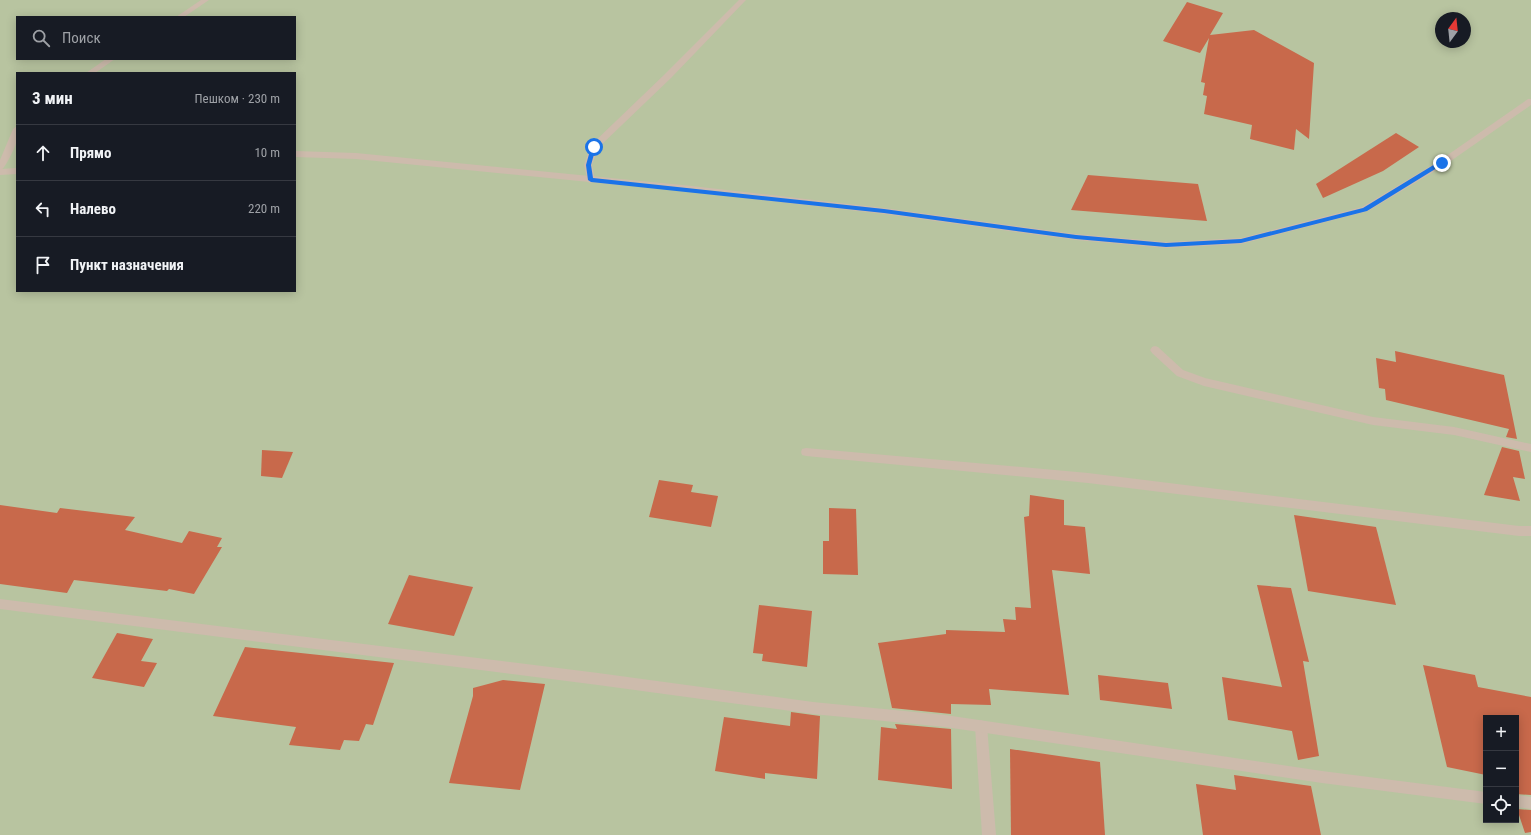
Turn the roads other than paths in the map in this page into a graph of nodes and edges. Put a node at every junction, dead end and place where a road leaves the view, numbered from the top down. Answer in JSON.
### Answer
{"nodes":[{"id":1,"x":206,"y":0,"type":"edge"},
{"id":2,"x":743,"y":0,"type":"edge"},
{"id":3,"x":181,"y":16,"type":"edge"},
{"id":4,"x":110,"y":60,"type":"edge"},
{"id":5,"x":92,"y":72,"type":"edge"},
{"id":6,"x":1531,"y":101,"type":"edge"},
{"id":7,"x":16,"y":132,"type":"edge"},
{"id":8,"x":296,"y":154,"type":"edge"},
{"id":9,"x":0,"y":168,"type":"edge"},
{"id":10,"x":16,"y":171,"type":"edge"},
{"id":11,"x":0,"y":172,"type":"edge"},
{"id":12,"x":591,"y":180,"type":"junction"},
{"id":13,"x":1155,"y":350,"type":"dead end"},
{"id":14,"x":1531,"y":448,"type":"edge"},
{"id":15,"x":806,"y":452,"type":"dead end"},
{"id":16,"x":1531,"y":530,"type":"edge"},
{"id":17,"x":0,"y":604,"type":"edge"},
{"id":18,"x":981,"y":726,"type":"junction"},
{"id":19,"x":1483,"y":798,"type":"edge"},
{"id":20,"x":1519,"y":801,"type":"edge"},
{"id":21,"x":1531,"y":803,"type":"edge"},
{"id":22,"x":989,"y":835,"type":"edge"}],
"edges":[{"from":1,"to":3,"type":"street"},
{"from":2,"to":12,"type":"street"},
{"from":4,"to":5,"type":"street"},
{"from":6,"to":12,"type":"street"},
{"from":7,"to":9,"type":"street"},
{"from":8,"to":12,"type":"street"},
{"from":10,"to":11,"type":"street"},
{"from":13,"to":14,"type":"street"},
{"from":15,"to":16,"type":"street"},
{"from":17,"to":18,"type":"street"},
{"from":18,"to":19,"type":"street"},
{"from":18,"to":22,"type":"street"},
{"from":20,"to":21,"type":"street"}]}
